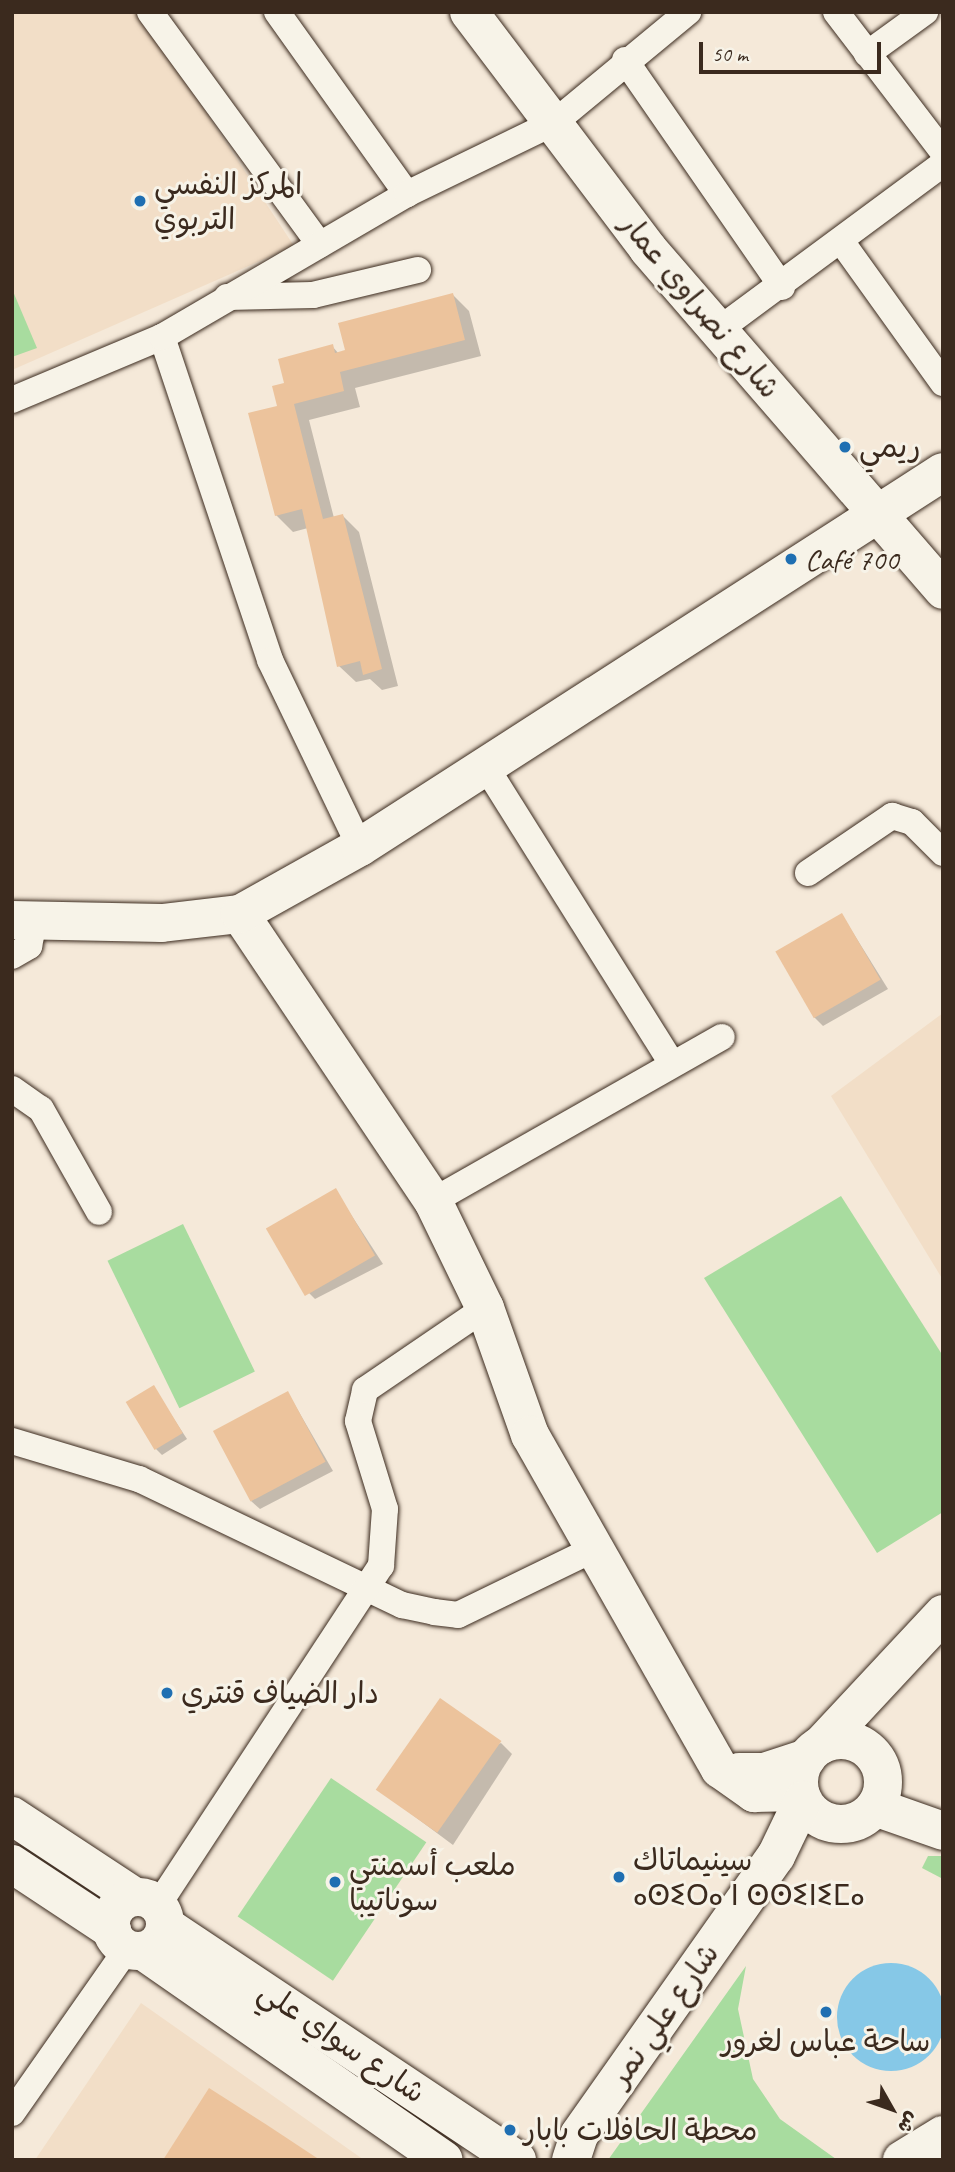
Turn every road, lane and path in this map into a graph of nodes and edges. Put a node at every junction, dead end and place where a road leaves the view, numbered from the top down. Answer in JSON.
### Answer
{"nodes":[{"id":1,"x":150,"y":12,"type":"edge"},
{"id":2,"x":277,"y":12,"type":"edge"},
{"id":3,"x":469,"y":12,"type":"edge"},
{"id":4,"x":688,"y":12,"type":"edge"},
{"id":5,"x":836,"y":12,"type":"edge"},
{"id":6,"x":925,"y":12,"type":"edge"},
{"id":7,"x":867,"y":54,"type":"junction"},
{"id":8,"x":625,"y":60,"type":"junction"},
{"id":9,"x":555,"y":122,"type":"junction"},
{"id":10,"x":943,"y":152,"type":"edge"},
{"id":11,"x":943,"y":164,"type":"edge"},
{"id":12,"x":407,"y":194,"type":"junction"},
{"id":13,"x":841,"y":241,"type":"junction"},
{"id":14,"x":320,"y":246,"type":"junction"},
{"id":15,"x":418,"y":270,"type":"dead end"},
{"id":16,"x":782,"y":287,"type":"junction"},
{"id":17,"x":227,"y":297,"type":"junction"},
{"id":18,"x":717,"y":331,"type":"junction"},
{"id":19,"x":162,"y":337,"type":"junction"},
{"id":20,"x":943,"y":383,"type":"edge"},
{"id":21,"x":12,"y":400,"type":"edge"},
{"id":22,"x":943,"y":472,"type":"edge"},
{"id":23,"x":878,"y":512,"type":"junction"},
{"id":24,"x":943,"y":590,"type":"edge"},
{"id":25,"x":484,"y":764,"type":"junction"},
{"id":26,"x":360,"y":848,"type":"junction"},
{"id":27,"x":943,"y":853,"type":"edge"},
{"id":28,"x":807,"y":873,"type":"dead end"},
{"id":29,"x":240,"y":914,"type":"junction"},
{"id":30,"x":23,"y":921,"type":"edge"},
{"id":31,"x":12,"y":956,"type":"edge"},
{"id":32,"x":722,"y":1037,"type":"dead end"},
{"id":33,"x":671,"y":1062,"type":"junction"},
{"id":34,"x":12,"y":1089,"type":"edge"},
{"id":35,"x":433,"y":1201,"type":"junction"},
{"id":36,"x":99,"y":1212,"type":"dead end"},
{"id":37,"x":485,"y":1308,"type":"junction"},
{"id":38,"x":12,"y":1441,"type":"edge"},
{"id":39,"x":594,"y":1549,"type":"junction"},
{"id":40,"x":368,"y":1585,"type":"junction"},
{"id":41,"x":943,"y":1614,"type":"edge"},
{"id":42,"x":943,"y":1644,"type":"edge"},
{"id":43,"x":869,"y":1749,"type":"junction"},
{"id":44,"x":808,"y":1774,"type":"junction"},
{"id":45,"x":875,"y":1807,"type":"junction"},
{"id":46,"x":12,"y":1816,"type":"edge"},
{"id":47,"x":943,"y":1831,"type":"edge"},
{"id":48,"x":12,"y":1864,"type":"edge"},
{"id":49,"x":140,"y":1926,"type":"junction"},
{"id":50,"x":12,"y":2113,"type":"edge"},
{"id":51,"x":943,"y":2135,"type":"edge"},
{"id":52,"x":444,"y":2160,"type":"edge"},
{"id":53,"x":517,"y":2160,"type":"edge"},
{"id":54,"x":571,"y":2160,"type":"edge"},
{"id":55,"x":902,"y":2160,"type":"edge"}],
"edges":[{"from":1,"to":14,"type":"street"},
{"from":2,"to":12,"type":"street"},
{"from":3,"to":9,"type":"main road","name":"شارع نصراوي عمار"},
{"from":4,"to":8,"type":"street"},
{"from":5,"to":7,"type":"street"},
{"from":6,"to":7,"type":"street"},
{"from":7,"to":10,"type":"street"},
{"from":8,"to":9,"type":"street"},
{"from":8,"to":16,"type":"street"},
{"from":9,"to":12,"type":"street"},
{"from":9,"to":18,"type":"main road","name":"شارع نصراوي عمار"},
{"from":11,"to":13,"type":"street"},
{"from":12,"to":14,"type":"street"},
{"from":13,"to":16,"type":"street"},
{"from":13,"to":20,"type":"street"},
{"from":14,"to":17,"type":"street"},
{"from":15,"to":17,"type":"street"},
{"from":16,"to":18,"type":"street"},
{"from":17,"to":19,"type":"street"},
{"from":18,"to":23,"type":"main road","name":"شارع نصراوي عمار"},
{"from":19,"to":21,"type":"street"},
{"from":19,"to":26,"type":"street"},
{"from":22,"to":23,"type":"main road"},
{"from":23,"to":24,"type":"main road","name":"شارع نصراوي عمار"},
{"from":23,"to":25,"type":"main road"},
{"from":25,"to":26,"type":"main road"},
{"from":25,"to":33,"type":"street"},
{"from":26,"to":29,"type":"main road"},
{"from":27,"to":28,"type":"street"},
{"from":29,"to":30,"type":"main road"},
{"from":29,"to":35,"type":"main road"},
{"from":30,"to":31,"type":"street"},
{"from":32,"to":33,"type":"street"},
{"from":33,"to":35,"type":"street"},
{"from":34,"to":36,"type":"street"},
{"from":35,"to":37,"type":"main road"},
{"from":37,"to":39,"type":"main road"},
{"from":37,"to":40,"type":"street"},
{"from":38,"to":40,"type":"street"},
{"from":39,"to":40,"type":"street"},
{"from":39,"to":44,"type":"main road"},
{"from":40,"to":49,"type":"street"},
{"from":41,"to":44,"type":"main road","name":"شارع علي نمر"},
{"from":42,"to":43,"type":"main road"},
{"from":43,"to":44,"type":"main road"},
{"from":43,"to":45,"type":"main road"},
{"from":44,"to":45,"type":"main road"},
{"from":44,"to":54,"type":"main road","name":"شارع علي نمر"},
{"from":45,"to":47,"type":"main road"},
{"from":46,"to":49,"type":"main road","name":"شارع سواي علي"},
{"from":48,"to":49,"type":"main road","name":"شارع سواي علي"},
{"from":49,"to":50,"type":"street"},
{"from":49,"to":52,"type":"main road","name":"شارع سواي علي"},
{"from":49,"to":53,"type":"main road","name":"شارع سواي علي"},
{"from":51,"to":55,"type":"main road"}]}
